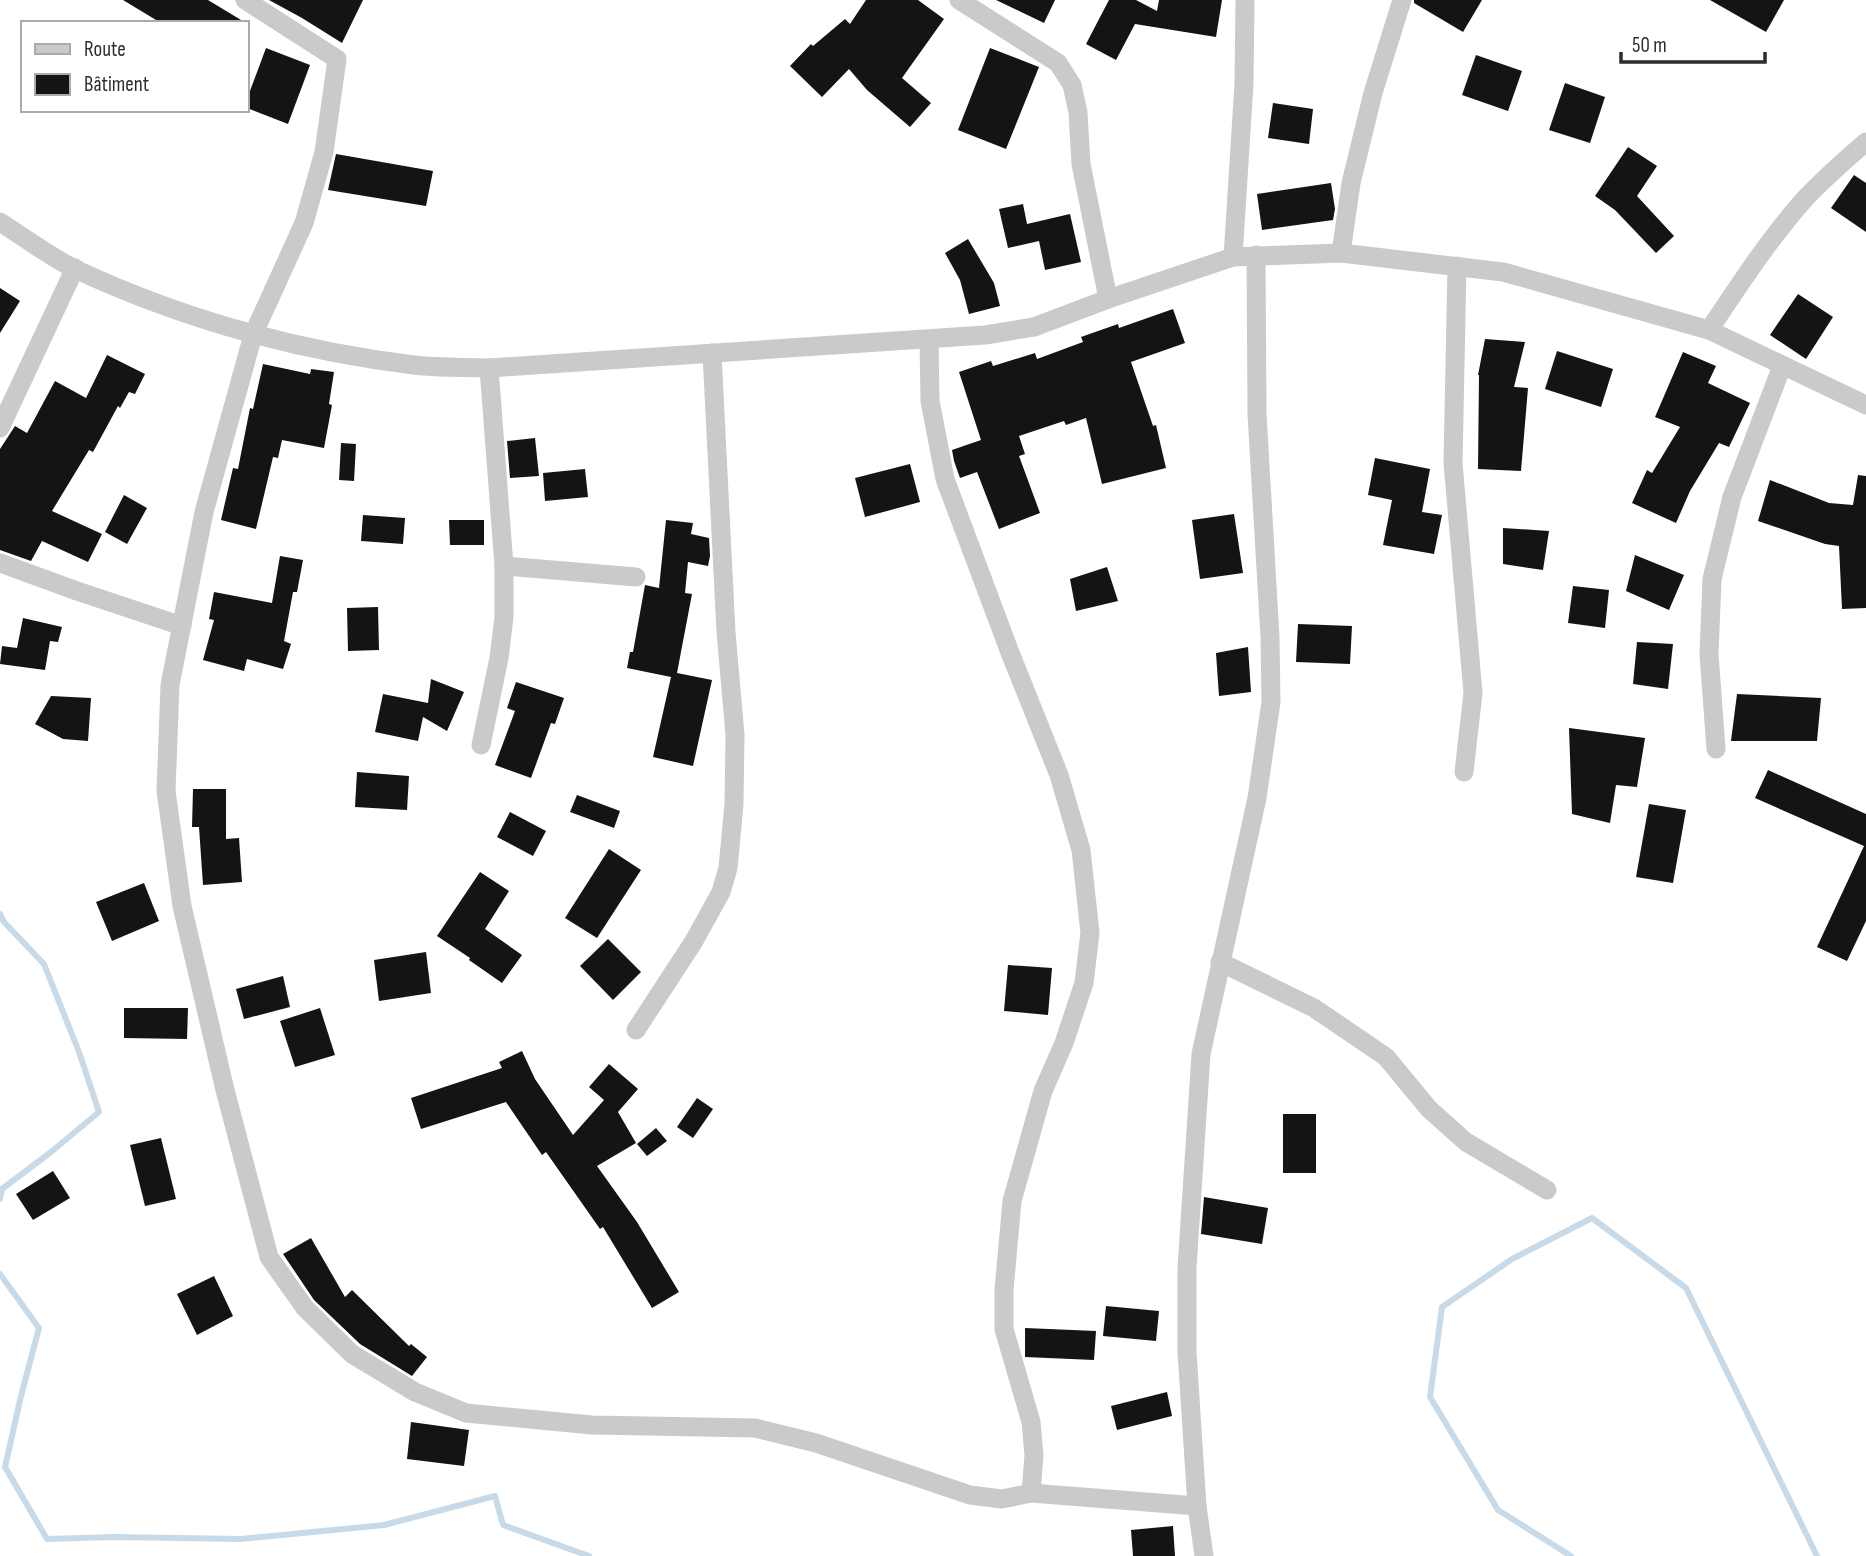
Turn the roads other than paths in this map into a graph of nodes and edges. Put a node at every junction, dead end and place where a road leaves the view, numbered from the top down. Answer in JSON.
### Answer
{"nodes":[{"id":1,"x":245,"y":0,"type":"edge"},
{"id":2,"x":959,"y":0,"type":"edge"},
{"id":3,"x":1245,"y":0,"type":"edge"},
{"id":4,"x":1402,"y":0,"type":"edge"},
{"id":5,"x":1866,"y":142,"type":"edge"},
{"id":6,"x":0,"y":222,"type":"edge"},
{"id":7,"x":1341,"y":253,"type":"junction"},
{"id":8,"x":1256,"y":255,"type":"junction"},
{"id":9,"x":1233,"y":257,"type":"junction"},
{"id":10,"x":1457,"y":266,"type":"junction"},
{"id":11,"x":75,"y":268,"type":"junction"},
{"id":12,"x":1108,"y":299,"type":"junction"},
{"id":13,"x":1709,"y":330,"type":"junction"},
{"id":14,"x":253,"y":335,"type":"junction"},
{"id":15,"x":929,"y":339,"type":"junction"},
{"id":16,"x":712,"y":354,"type":"junction"},
{"id":17,"x":1782,"y":366,"type":"junction"},
{"id":18,"x":489,"y":368,"type":"junction"},
{"id":19,"x":1866,"y":405,"type":"edge"},
{"id":20,"x":0,"y":428,"type":"edge"},
{"id":21,"x":0,"y":563,"type":"edge"},
{"id":22,"x":504,"y":566,"type":"junction"},
{"id":23,"x":636,"y":577,"type":"dead end"},
{"id":24,"x":182,"y":626,"type":"junction"},
{"id":25,"x":481,"y":745,"type":"dead end"},
{"id":26,"x":1717,"y":749,"type":"dead end"},
{"id":27,"x":1464,"y":772,"type":"dead end"},
{"id":28,"x":1220,"y":962,"type":"junction"},
{"id":29,"x":636,"y":1030,"type":"dead end"},
{"id":30,"x":1547,"y":1190,"type":"dead end"},
{"id":31,"x":1031,"y":1493,"type":"junction"},
{"id":32,"x":1197,"y":1506,"type":"junction"},
{"id":33,"x":1204,"y":1556,"type":"edge"}],
"edges":[{"from":1,"to":14,"type":"street"},
{"from":2,"to":12,"type":"street"},
{"from":3,"to":9,"type":"street"},
{"from":4,"to":7,"type":"street"},
{"from":5,"to":13,"type":"street"},
{"from":6,"to":11,"type":"street"},
{"from":7,"to":8,"type":"street"},
{"from":7,"to":10,"type":"street"},
{"from":8,"to":9,"type":"street"},
{"from":8,"to":28,"type":"street"},
{"from":9,"to":12,"type":"street"},
{"from":10,"to":13,"type":"street"},
{"from":10,"to":27,"type":"street"},
{"from":11,"to":14,"type":"street"},
{"from":11,"to":20,"type":"street"},
{"from":12,"to":15,"type":"street"},
{"from":13,"to":17,"type":"street"},
{"from":14,"to":18,"type":"street"},
{"from":14,"to":24,"type":"street"},
{"from":15,"to":16,"type":"street"},
{"from":15,"to":31,"type":"street"},
{"from":16,"to":18,"type":"street"},
{"from":16,"to":29,"type":"street"},
{"from":17,"to":19,"type":"street"},
{"from":17,"to":26,"type":"street"},
{"from":18,"to":22,"type":"street"},
{"from":21,"to":24,"type":"street"},
{"from":22,"to":23,"type":"street"},
{"from":22,"to":25,"type":"street"},
{"from":24,"to":31,"type":"street"},
{"from":28,"to":30,"type":"street"},
{"from":28,"to":32,"type":"street"},
{"from":31,"to":32,"type":"street"},
{"from":32,"to":33,"type":"street"}]}
